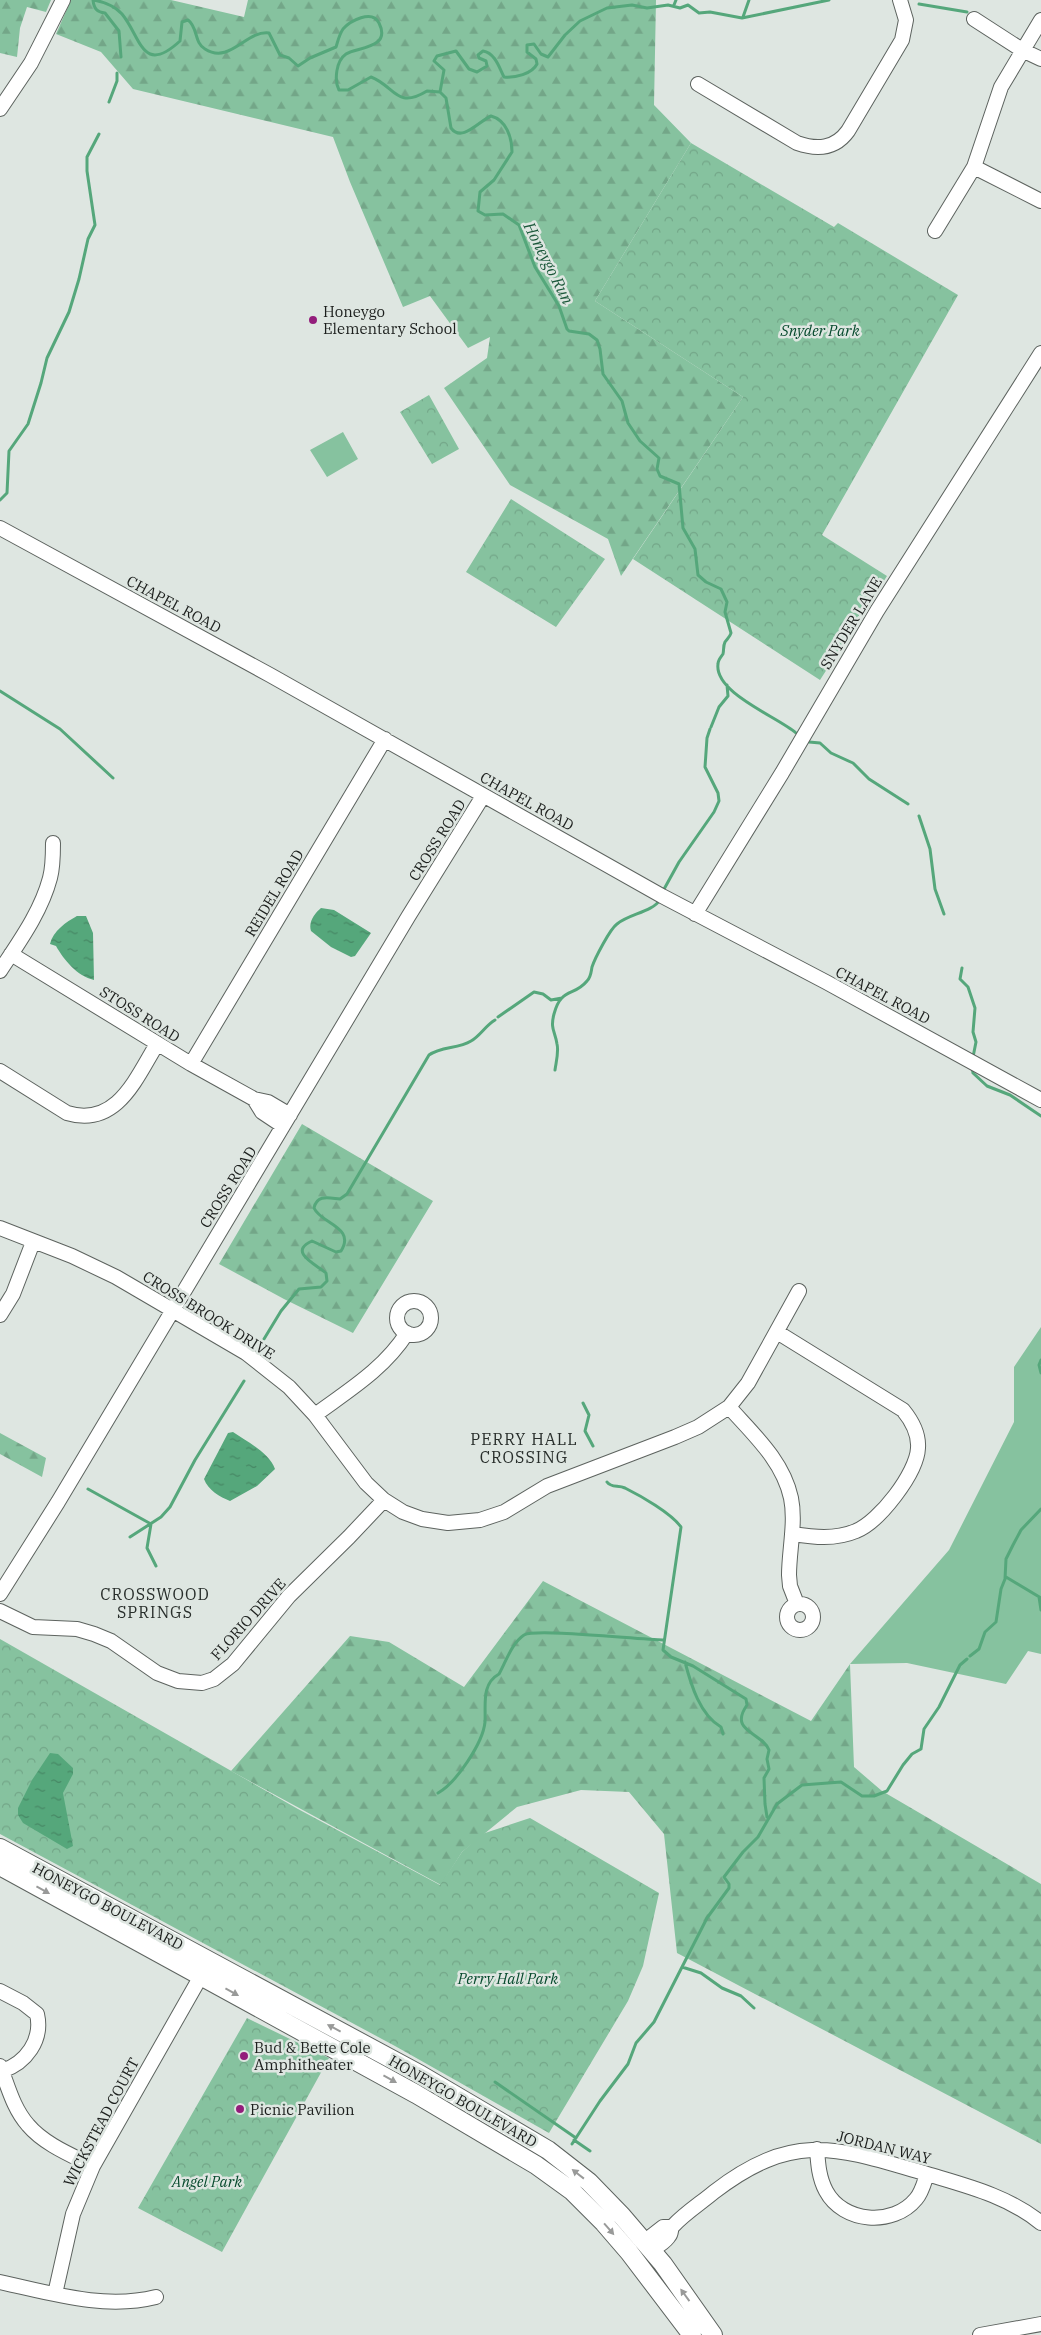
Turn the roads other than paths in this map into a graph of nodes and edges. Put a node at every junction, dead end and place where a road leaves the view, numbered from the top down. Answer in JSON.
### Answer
{"nodes":[{"id":1,"x":900,"y":0,"type":"edge"},
{"id":2,"x":63,"y":1,"type":"edge"},
{"id":3,"x":974,"y":19,"type":"dead end"},
{"id":4,"x":1041,"y":20,"type":"edge"},
{"id":5,"x":1022,"y":50,"type":"junction"},
{"id":6,"x":1041,"y":59,"type":"edge"},
{"id":7,"x":698,"y":84,"type":"dead end"},
{"id":8,"x":0,"y":109,"type":"edge"},
{"id":9,"x":974,"y":166,"type":"junction"},
{"id":10,"x":1041,"y":201,"type":"edge"},
{"id":11,"x":935,"y":231,"type":"dead end"},
{"id":12,"x":1041,"y":353,"type":"edge"},
{"id":13,"x":0,"y":528,"type":"edge"},
{"id":14,"x":385,"y":739,"type":"junction"},
{"id":15,"x":483,"y":796,"type":"junction"},
{"id":16,"x":54,"y":843,"type":"dead end"},
{"id":17,"x":695,"y":914,"type":"junction"},
{"id":18,"x":11,"y":954,"type":"junction"},
{"id":19,"x":0,"y":971,"type":"edge"},
{"id":20,"x":157,"y":1044,"type":"junction"},
{"id":21,"x":191,"y":1064,"type":"junction"},
{"id":22,"x":0,"y":1071,"type":"edge"},
{"id":23,"x":1041,"y":1100,"type":"edge"},
{"id":24,"x":287,"y":1120,"type":"junction"},
{"id":25,"x":0,"y":1228,"type":"edge"},
{"id":26,"x":33,"y":1242,"type":"junction"},
{"id":27,"x":799,"y":1292,"type":"dead end"},
{"id":28,"x":172,"y":1310,"type":"junction"},
{"id":29,"x":0,"y":1315,"type":"edge"},
{"id":30,"x":777,"y":1332,"type":"junction"},
{"id":31,"x":407,"y":1333,"type":"dead end"},
{"id":32,"x":729,"y":1407,"type":"junction"},
{"id":33,"x":315,"y":1415,"type":"junction"},
{"id":34,"x":384,"y":1500,"type":"junction"},
{"id":35,"x":792,"y":1534,"type":"junction"},
{"id":36,"x":0,"y":1594,"type":"edge"},
{"id":37,"x":797,"y":1604,"type":"dead end"},
{"id":38,"x":0,"y":1611,"type":"edge"},
{"id":39,"x":0,"y":1848,"type":"edge"},
{"id":40,"x":0,"y":1866,"type":"edge"},
{"id":41,"x":201,"y":1976,"type":"junction"},
{"id":42,"x":0,"y":1991,"type":"edge"},
{"id":43,"x":1,"y":2069,"type":"edge"},
{"id":44,"x":817,"y":2150,"type":"junction"},
{"id":45,"x":93,"y":2166,"type":"junction"},
{"id":46,"x":926,"y":2174,"type":"junction"},
{"id":47,"x":1041,"y":2223,"type":"edge"},
{"id":48,"x":648,"y":2246,"type":"junction"},
{"id":49,"x":0,"y":2282,"type":"edge"},
{"id":50,"x":54,"y":2294,"type":"junction"},
{"id":51,"x":156,"y":2297,"type":"dead end"},
{"id":52,"x":1041,"y":2324,"type":"edge"},
{"id":53,"x":692,"y":2335,"type":"edge"},
{"id":54,"x":713,"y":2335,"type":"edge"},
{"id":55,"x":980,"y":2335,"type":"edge"}],
"edges":[{"from":1,"to":7,"type":"street"},
{"from":2,"to":8,"type":"street"},
{"from":3,"to":5,"type":"street"},
{"from":4,"to":5,"type":"street"},
{"from":5,"to":6,"type":"street"},
{"from":5,"to":9,"type":"street"},
{"from":9,"to":10,"type":"street"},
{"from":9,"to":11,"type":"street"},
{"from":12,"to":17,"type":"street","name":"SNYDER LANE"},
{"from":13,"to":14,"type":"street","name":"CHAPEL ROAD"},
{"from":14,"to":15,"type":"street","name":"CHAPEL ROAD"},
{"from":14,"to":21,"type":"street","name":"REIDEL ROAD"},
{"from":15,"to":17,"type":"street","name":"CHAPEL ROAD"},
{"from":15,"to":24,"type":"street","name":"CROSS ROAD"},
{"from":16,"to":18,"type":"street"},
{"from":17,"to":23,"type":"street","name":"CHAPEL ROAD"},
{"from":18,"to":19,"type":"street"},
{"from":18,"to":20,"type":"street","name":"STOSS ROAD"},
{"from":20,"to":21,"type":"street","name":"STOSS ROAD"},
{"from":20,"to":22,"type":"street"},
{"from":21,"to":24,"type":"street","name":"STOSS ROAD"},
{"from":24,"to":28,"type":"street","name":"CROSS ROAD"},
{"from":25,"to":26,"type":"street","name":"CROSS BROOK DRIVE"},
{"from":26,"to":28,"type":"street","name":"CROSS BROOK DRIVE"},
{"from":26,"to":29,"type":"street"},
{"from":27,"to":30,"type":"street","name":"CROSS BROOK DRIVE"},
{"from":28,"to":33,"type":"street","name":"CROSS BROOK DRIVE"},
{"from":28,"to":36,"type":"street","name":"CROSS ROAD"},
{"from":30,"to":32,"type":"street","name":"CROSS BROOK DRIVE"},
{"from":30,"to":35,"type":"street"},
{"from":31,"to":33,"type":"street"},
{"from":32,"to":34,"type":"street","name":"CROSS BROOK DRIVE"},
{"from":32,"to":35,"type":"street"},
{"from":33,"to":34,"type":"street","name":"CROSS BROOK DRIVE"},
{"from":34,"to":38,"type":"street","name":"FLORIO DRIVE"},
{"from":35,"to":37,"type":"street"},
{"from":48,"to":39,"type":"main road","name":"HONEYGO BOULEVARD","one_way":true},
{"from":40,"to":41,"type":"main road","name":"HONEYGO BOULEVARD","one_way":true},
{"from":41,"to":45,"type":"street","name":"WICKSTEAD COURT"},
{"from":41,"to":53,"type":"main road","name":"HONEYGO BOULEVARD","one_way":true},
{"from":42,"to":43,"type":"street"},
{"from":43,"to":45,"type":"street"},
{"from":44,"to":46,"type":"street","name":"JORDAN WAY"},
{"from":44,"to":46,"type":"street"},
{"from":44,"to":48,"type":"street","name":"JORDAN WAY"},
{"from":45,"to":50,"type":"street","name":"WICKSTEAD COURT"},
{"from":46,"to":47,"type":"street","name":"JORDAN WAY"},
{"from":54,"to":48,"type":"main road","name":"HONEYGO BOULEVARD","one_way":true},
{"from":49,"to":50,"type":"street"},
{"from":50,"to":51,"type":"street"},
{"from":52,"to":55,"type":"street"}]}
